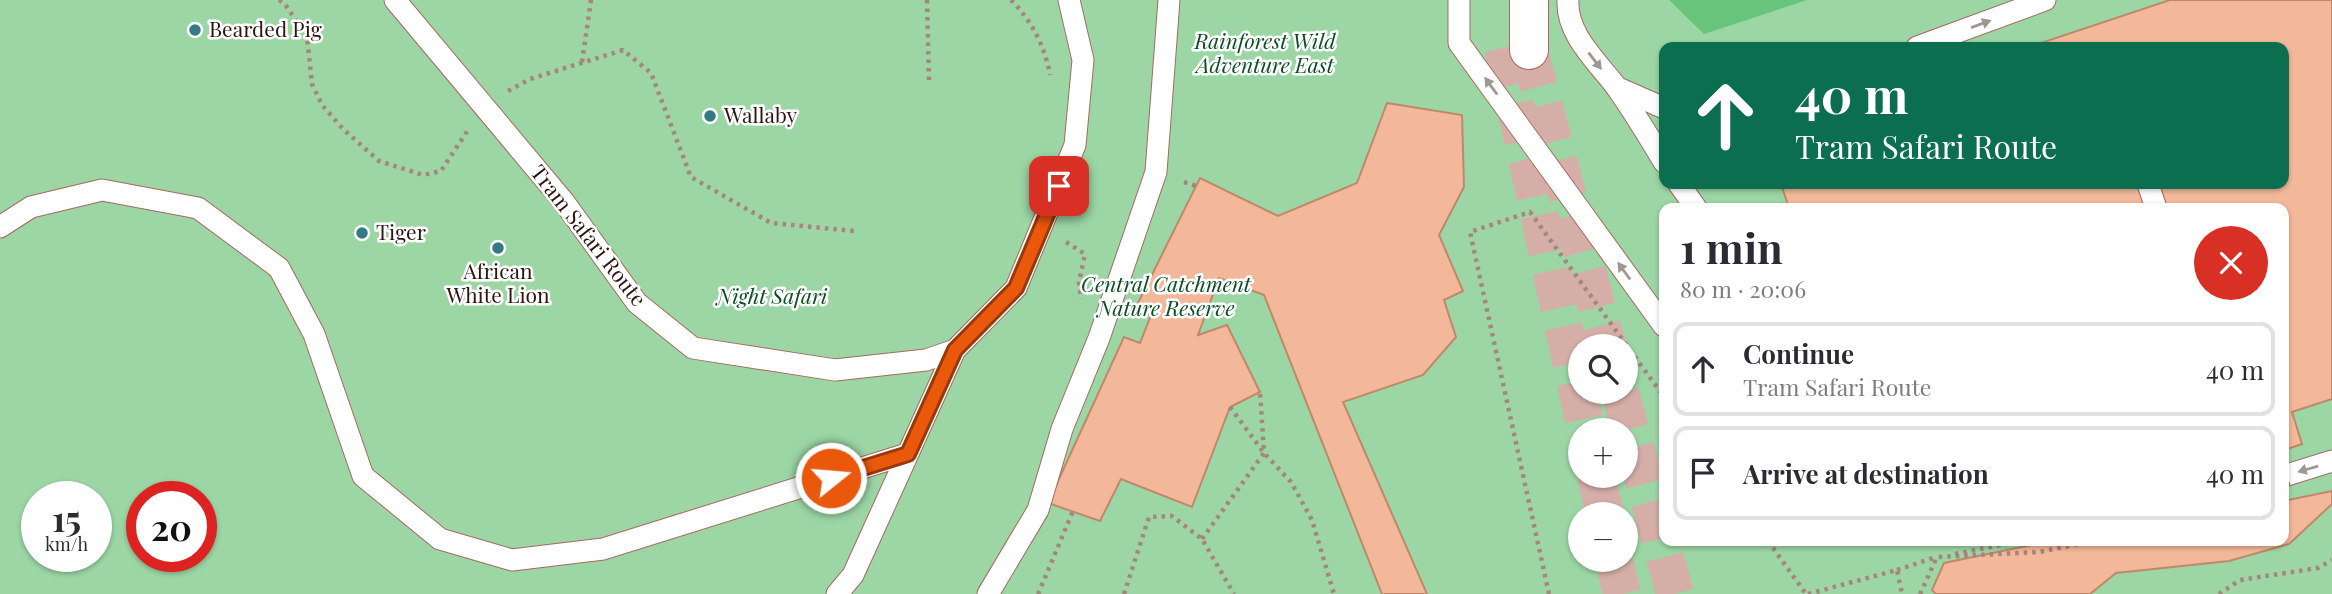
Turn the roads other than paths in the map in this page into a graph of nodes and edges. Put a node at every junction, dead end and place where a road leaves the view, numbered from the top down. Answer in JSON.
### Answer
{"nodes":[{"id":1,"x":395,"y":0,"type":"edge"},
{"id":2,"x":1069,"y":0,"type":"edge"},
{"id":3,"x":1169,"y":0,"type":"edge"},
{"id":4,"x":1459,"y":0,"type":"edge"},
{"id":5,"x":1503,"y":0,"type":"edge"},
{"id":6,"x":1529,"y":0,"type":"edge"},
{"id":7,"x":1568,"y":0,"type":"edge"},
{"id":8,"x":2045,"y":0,"type":"edge"},
{"id":9,"x":1931,"y":42,"type":"edge"},
{"id":10,"x":1616,"y":87,"type":"junction"},
{"id":11,"x":1659,"y":106,"type":"edge"},
{"id":12,"x":1659,"y":154,"type":"edge"},
{"id":13,"x":0,"y":227,"type":"edge"},
{"id":14,"x":1659,"y":319,"type":"edge"},
{"id":15,"x":955,"y":350,"type":"junction"},
{"id":16,"x":908,"y":454,"type":"junction"},
{"id":17,"x":2332,"y":461,"type":"edge"},
{"id":18,"x":2289,"y":474,"type":"edge"},
{"id":19,"x":837,"y":594,"type":"edge"},
{"id":20,"x":988,"y":594,"type":"edge"}],
"edges":[{"from":1,"to":15,"type":"lane","name":"Tram Safari Route"},
{"from":2,"to":15,"type":"lane","name":"Tram Safari Route"},
{"from":3,"to":20,"type":"lane"},
{"from":14,"to":4,"type":"lane","one_way":true},
{"from":5,"to":6,"type":"street"},
{"from":7,"to":10,"type":"lane","one_way":true},
{"from":9,"to":8,"type":"lane","one_way":true},
{"from":10,"to":11,"type":"lane"},
{"from":10,"to":12,"type":"lane"},
{"from":13,"to":16,"type":"lane"},
{"from":15,"to":16,"type":"lane"},
{"from":16,"to":19,"type":"lane"},
{"from":17,"to":18,"type":"lane","one_way":true}]}
